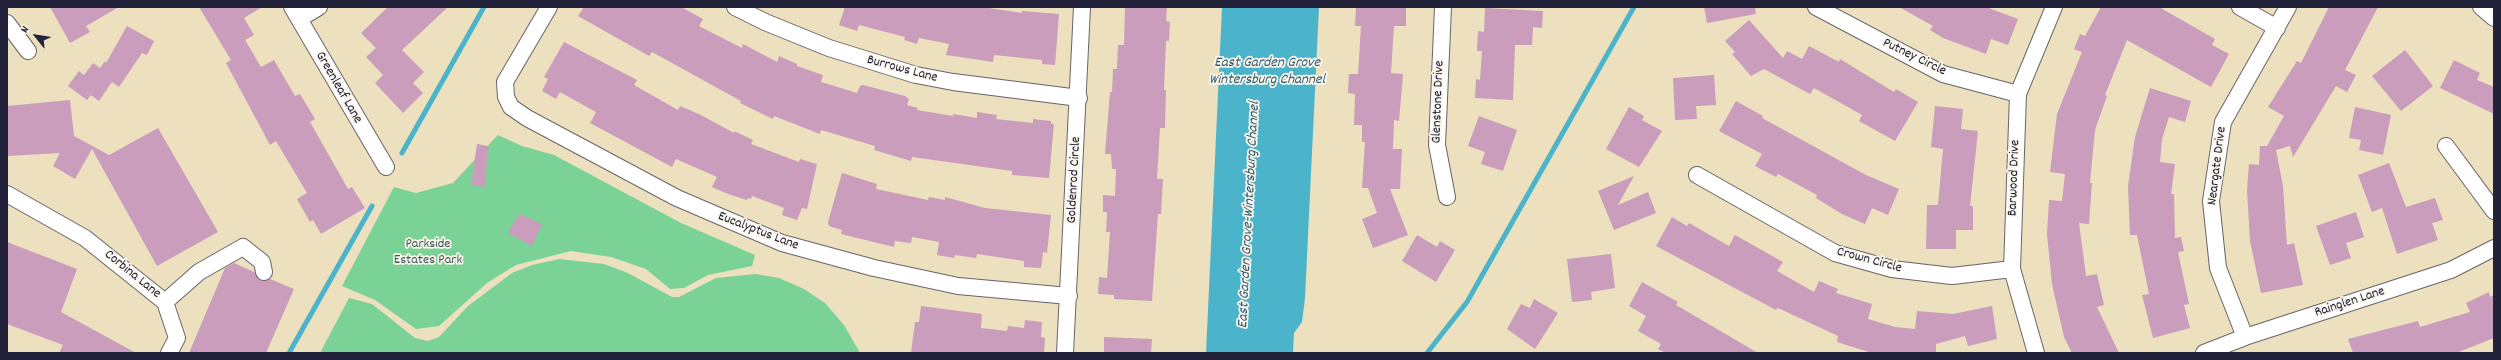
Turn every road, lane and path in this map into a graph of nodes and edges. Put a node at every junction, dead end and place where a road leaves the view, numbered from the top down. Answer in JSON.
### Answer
{"nodes":[{"id":1,"x":319,"y":7,"type":"edge"},
{"id":2,"x":549,"y":7,"type":"edge"},
{"id":3,"x":735,"y":7,"type":"edge"},
{"id":4,"x":1082,"y":7,"type":"edge"},
{"id":5,"x":1443,"y":7,"type":"edge"},
{"id":6,"x":1816,"y":7,"type":"edge"},
{"id":7,"x":2054,"y":7,"type":"edge"},
{"id":8,"x":2240,"y":7,"type":"edge"},
{"id":9,"x":2288,"y":7,"type":"edge"},
{"id":10,"x":2482,"y":7,"type":"edge"},
{"id":11,"x":296,"y":13,"type":"edge"},
{"id":12,"x":2494,"y":18,"type":"edge"},
{"id":13,"x":7,"y":23,"type":"edge"},
{"id":14,"x":2277,"y":28,"type":"junction"},
{"id":15,"x":28,"y":52,"type":"dead end"},
{"id":16,"x":2018,"y":94,"type":"junction"},
{"id":17,"x":1079,"y":98,"type":"junction"},
{"id":18,"x":2446,"y":146,"type":"dead end"},
{"id":19,"x":386,"y":167,"type":"dead end"},
{"id":20,"x":1697,"y":175,"type":"dead end"},
{"id":21,"x":7,"y":194,"type":"edge"},
{"id":22,"x":1447,"y":197,"type":"dead end"},
{"id":23,"x":2494,"y":210,"type":"edge"},
{"id":24,"x":2494,"y":248,"type":"edge"},
{"id":25,"x":2012,"y":269,"type":"junction"},
{"id":26,"x":264,"y":272,"type":"dead end"},
{"id":27,"x":1068,"y":296,"type":"junction"},
{"id":28,"x":165,"y":302,"type":"junction"},
{"id":29,"x":2245,"y":337,"type":"junction"},
{"id":30,"x":169,"y":353,"type":"edge"},
{"id":31,"x":1065,"y":353,"type":"edge"},
{"id":32,"x":2036,"y":353,"type":"edge"},
{"id":33,"x":2204,"y":353,"type":"edge"}],
"edges":[{"from":1,"to":11,"type":"street"},
{"from":2,"to":27,"type":"street","name":"Eucalyptus Lane"},
{"from":3,"to":17,"type":"street","name":"Burrows Lane"},
{"from":4,"to":17,"type":"street","name":"Goldenrod Circle"},
{"from":5,"to":22,"type":"street","name":"Glenstone Drive"},
{"from":6,"to":16,"type":"street","name":"Putney Circle"},
{"from":7,"to":16,"type":"street","name":"Barwood Drive"},
{"from":8,"to":14,"type":"street"},
{"from":9,"to":14,"type":"street","name":"Neargate Drive"},
{"from":10,"to":12,"type":"street"},
{"from":11,"to":19,"type":"street","name":"Greenleaf Lane"},
{"from":13,"to":15,"type":"street"},
{"from":14,"to":29,"type":"street","name":"Neargate Drive"},
{"from":16,"to":25,"type":"street","name":"Barwood Drive"},
{"from":17,"to":27,"type":"street","name":"Goldenrod Circle"},
{"from":18,"to":23,"type":"street"},
{"from":20,"to":25,"type":"street","name":"Crown Circle"},
{"from":21,"to":28,"type":"street","name":"Corbina Lane"},
{"from":24,"to":29,"type":"street","name":"Rainglen Lane"},
{"from":25,"to":32,"type":"street","name":"Barwood Drive"},
{"from":26,"to":28,"type":"street","name":"Corbina Lane"},
{"from":27,"to":31,"type":"street","name":"Goldenrod Circle"},
{"from":28,"to":30,"type":"street"},
{"from":29,"to":33,"type":"street","name":"Rainglen Lane"}]}
